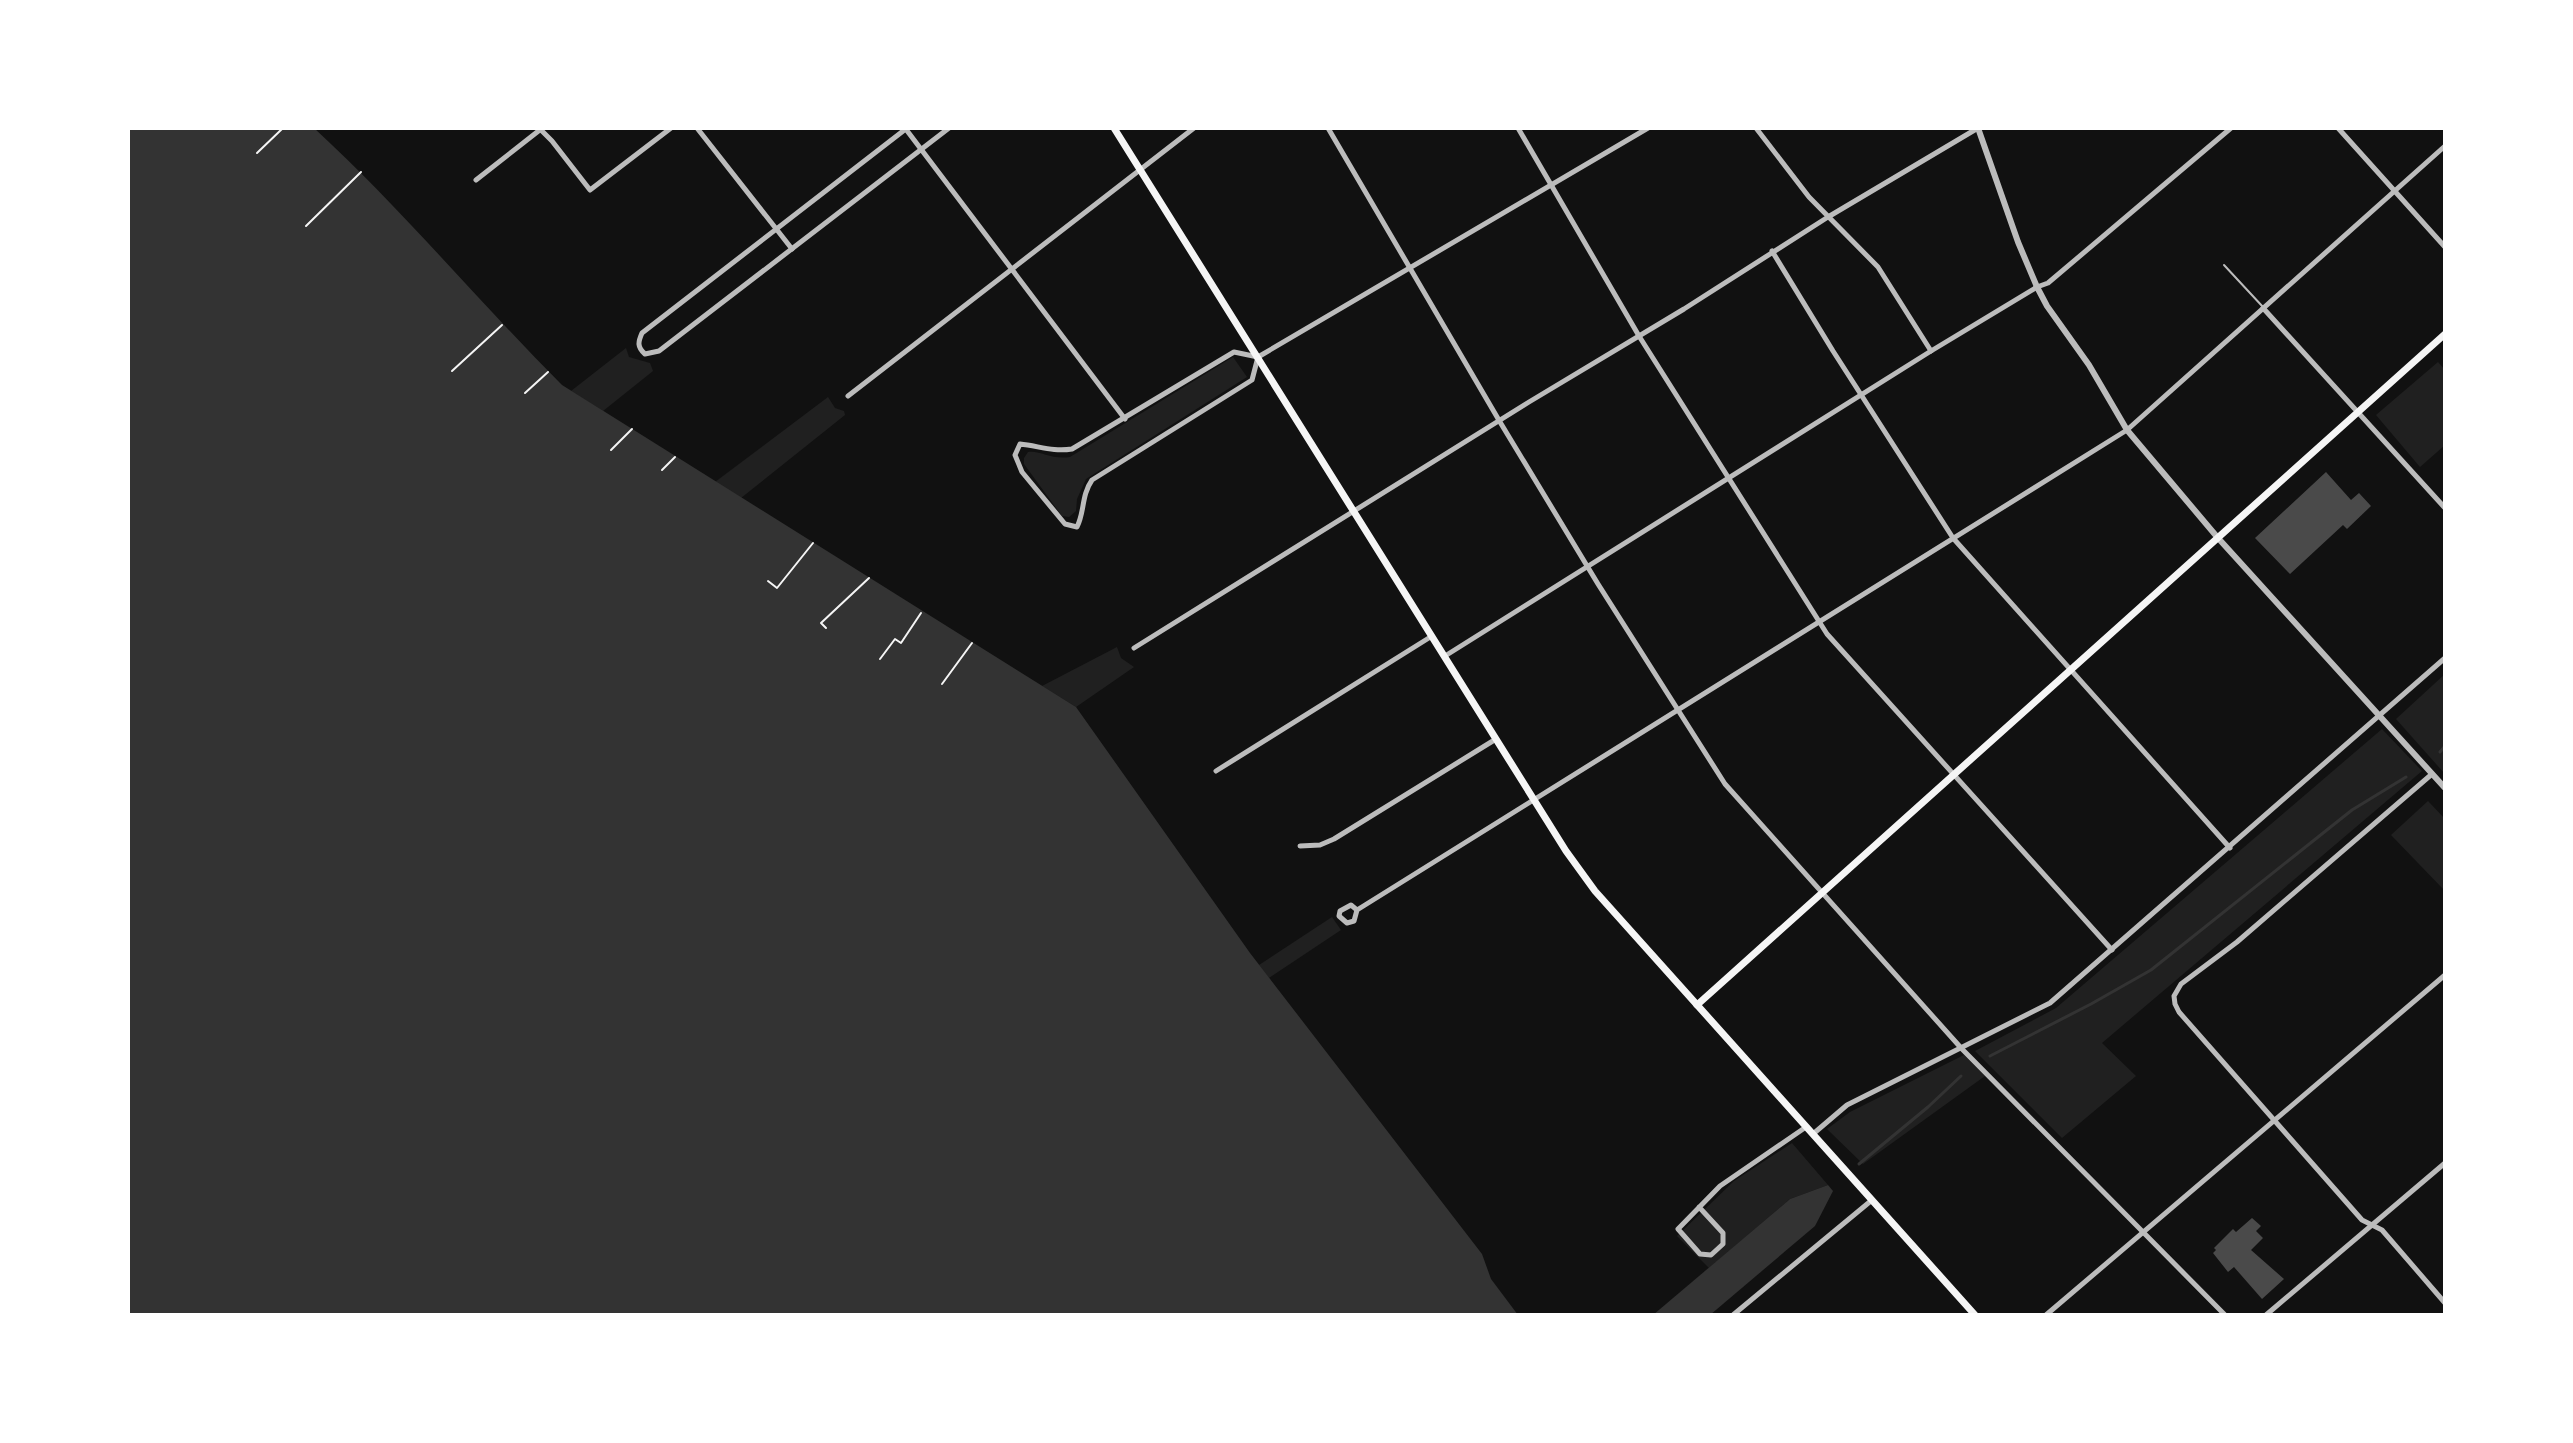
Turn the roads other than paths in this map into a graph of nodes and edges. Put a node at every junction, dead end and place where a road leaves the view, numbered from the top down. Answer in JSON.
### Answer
{"nodes":[{"id":1,"x":540,"y":128,"type":"edge"},
{"id":2,"x":671,"y":128,"type":"edge"},
{"id":3,"x":697,"y":128,"type":"edge"},
{"id":4,"x":906,"y":128,"type":"edge"},
{"id":5,"x":949,"y":128,"type":"edge"},
{"id":6,"x":1114,"y":128,"type":"edge"},
{"id":7,"x":1194,"y":128,"type":"edge"},
{"id":8,"x":1328,"y":128,"type":"edge"},
{"id":9,"x":1518,"y":128,"type":"edge"},
{"id":10,"x":1648,"y":128,"type":"edge"},
{"id":11,"x":1756,"y":128,"type":"edge"},
{"id":12,"x":1978,"y":128,"type":"edge"},
{"id":13,"x":2231,"y":128,"type":"edge"},
{"id":14,"x":2338,"y":128,"type":"edge"},
{"id":15,"x":2445,"y":146,"type":"edge"},
{"id":16,"x":922,"y":149,"type":"junction"},
{"id":17,"x":1140,"y":169,"type":"junction"},
{"id":18,"x":476,"y":180,"type":"dead end"},
{"id":19,"x":1551,"y":185,"type":"junction"},
{"id":20,"x":2394,"y":191,"type":"junction"},
{"id":21,"x":1828,"y":217,"type":"junction"},
{"id":22,"x":776,"y":231,"type":"junction"},
{"id":23,"x":2445,"y":247,"type":"edge"},
{"id":24,"x":792,"y":249,"type":"junction"},
{"id":25,"x":1772,"y":251,"type":"junction"},
{"id":26,"x":2224,"y":265,"type":"dead end"},
{"id":27,"x":1410,"y":267,"type":"junction"},
{"id":28,"x":1012,"y":268,"type":"junction"},
{"id":29,"x":2037,"y":287,"type":"junction"},
{"id":30,"x":2263,"y":308,"type":"junction"},
{"id":31,"x":2445,"y":334,"type":"edge"},
{"id":32,"x":1639,"y":336,"type":"junction"},
{"id":33,"x":1931,"y":351,"type":"junction"},
{"id":34,"x":1258,"y":357,"type":"junction"},
{"id":35,"x":1863,"y":395,"type":"junction"},
{"id":36,"x":848,"y":396,"type":"dead end"},
{"id":37,"x":2358,"y":413,"type":"junction"},
{"id":38,"x":1125,"y":419,"type":"junction"},
{"id":39,"x":1500,"y":422,"type":"junction"},
{"id":40,"x":2127,"y":430,"type":"junction"},
{"id":41,"x":1728,"y":480,"type":"junction"},
{"id":42,"x":2445,"y":508,"type":"edge"},
{"id":43,"x":1355,"y":512,"type":"junction"},
{"id":44,"x":1953,"y":538,"type":"junction"},
{"id":45,"x":2218,"y":538,"type":"junction"},
{"id":46,"x":1588,"y":568,"type":"junction"},
{"id":47,"x":1818,"y":622,"type":"junction"},
{"id":48,"x":1433,"y":636,"type":"junction"},
{"id":49,"x":1134,"y":648,"type":"dead end"},
{"id":50,"x":1445,"y":656,"type":"junction"},
{"id":51,"x":2445,"y":658,"type":"edge"},
{"id":52,"x":2071,"y":671,"type":"junction"},
{"id":53,"x":1678,"y":711,"type":"junction"},
{"id":54,"x":2379,"y":717,"type":"junction"},
{"id":55,"x":1497,"y":738,"type":"junction"},
{"id":56,"x":1216,"y":771,"type":"dead end"},
{"id":57,"x":2432,"y":774,"type":"junction"},
{"id":58,"x":1954,"y":775,"type":"junction"},
{"id":59,"x":2445,"y":788,"type":"edge"},
{"id":60,"x":1535,"y":800,"type":"junction"},
{"id":61,"x":1300,"y":846,"type":"dead end"},
{"id":62,"x":2230,"y":848,"type":"junction"},
{"id":63,"x":1822,"y":894,"type":"junction"},
{"id":64,"x":1357,"y":910,"type":"dead end"},
{"id":65,"x":2112,"y":950,"type":"junction"},
{"id":66,"x":2445,"y":975,"type":"edge"},
{"id":67,"x":1697,"y":1005,"type":"junction"},
{"id":68,"x":1962,"y":1049,"type":"junction"},
{"id":69,"x":2276,"y":1120,"type":"junction"},
{"id":70,"x":1806,"y":1127,"type":"junction"},
{"id":71,"x":1813,"y":1134,"type":"junction"},
{"id":72,"x":2445,"y":1163,"type":"edge"},
{"id":73,"x":1872,"y":1200,"type":"junction"},
{"id":74,"x":1699,"y":1207,"type":"junction"},
{"id":75,"x":2373,"y":1225,"type":"junction"},
{"id":76,"x":2144,"y":1233,"type":"junction"},
{"id":77,"x":2445,"y":1303,"type":"edge"},
{"id":78,"x":1733,"y":1315,"type":"edge"},
{"id":79,"x":1975,"y":1315,"type":"edge"},
{"id":80,"x":2046,"y":1315,"type":"edge"},
{"id":81,"x":2225,"y":1315,"type":"edge"},
{"id":82,"x":2266,"y":1315,"type":"edge"}],
"edges":[{"from":1,"to":2,"type":"street"},
{"from":1,"to":18,"type":"street"},
{"from":3,"to":22,"type":"street"},
{"from":4,"to":16,"type":"street"},
{"from":4,"to":22,"type":"street"},
{"from":5,"to":16,"type":"street"},
{"from":6,"to":17,"type":"main road"},
{"from":7,"to":17,"type":"street"},
{"from":8,"to":27,"type":"street"},
{"from":9,"to":19,"type":"street"},
{"from":10,"to":19,"type":"street"},
{"from":11,"to":21,"type":"street"},
{"from":12,"to":21,"type":"street"},
{"from":12,"to":29,"type":"street"},
{"from":13,"to":29,"type":"street"},
{"from":14,"to":20,"type":"street"},
{"from":15,"to":20,"type":"street"},
{"from":16,"to":24,"type":"street"},
{"from":16,"to":28,"type":"street"},
{"from":17,"to":28,"type":"street"},
{"from":17,"to":34,"type":"main road"},
{"from":19,"to":27,"type":"street"},
{"from":19,"to":32,"type":"street"},
{"from":20,"to":23,"type":"street"},
{"from":20,"to":30,"type":"street"},
{"from":21,"to":25,"type":"street"},
{"from":21,"to":33,"type":"street"},
{"from":22,"to":24,"type":"street"},
{"from":22,"to":24,"type":"street"},
{"from":25,"to":32,"type":"street"},
{"from":25,"to":35,"type":"street"},
{"from":26,"to":30,"type":"lane"},
{"from":27,"to":34,"type":"street"},
{"from":27,"to":39,"type":"street"},
{"from":28,"to":36,"type":"street"},
{"from":28,"to":38,"type":"street"},
{"from":29,"to":33,"type":"street"},
{"from":29,"to":40,"type":"street"},
{"from":30,"to":37,"type":"street"},
{"from":30,"to":40,"type":"street"},
{"from":31,"to":37,"type":"main road"},
{"from":32,"to":39,"type":"street"},
{"from":32,"to":41,"type":"street"},
{"from":33,"to":35,"type":"street"},
{"from":34,"to":38,"type":"street"},
{"from":34,"to":38,"type":"street"},
{"from":34,"to":43,"type":"main road"},
{"from":35,"to":41,"type":"street"},
{"from":35,"to":44,"type":"street"},
{"from":37,"to":42,"type":"street"},
{"from":37,"to":45,"type":"main road"},
{"from":39,"to":43,"type":"street"},
{"from":39,"to":46,"type":"street"},
{"from":40,"to":44,"type":"street"},
{"from":40,"to":45,"type":"street"},
{"from":41,"to":46,"type":"street"},
{"from":41,"to":47,"type":"street"},
{"from":43,"to":48,"type":"main road"},
{"from":43,"to":49,"type":"street"},
{"from":44,"to":47,"type":"street"},
{"from":44,"to":52,"type":"street"},
{"from":45,"to":52,"type":"main road"},
{"from":45,"to":54,"type":"street"},
{"from":46,"to":50,"type":"street"},
{"from":46,"to":53,"type":"street"},
{"from":47,"to":53,"type":"street"},
{"from":47,"to":58,"type":"street"},
{"from":48,"to":50,"type":"main road"},
{"from":48,"to":56,"type":"street"},
{"from":50,"to":55,"type":"main road"},
{"from":51,"to":54,"type":"street"},
{"from":52,"to":58,"type":"main road"},
{"from":52,"to":62,"type":"street"},
{"from":53,"to":60,"type":"street"},
{"from":53,"to":63,"type":"street"},
{"from":54,"to":57,"type":"street"},
{"from":54,"to":62,"type":"street"},
{"from":55,"to":60,"type":"main road"},
{"from":55,"to":61,"type":"street"},
{"from":57,"to":59,"type":"street"},
{"from":57,"to":69,"type":"street"},
{"from":58,"to":63,"type":"main road"},
{"from":58,"to":65,"type":"street"},
{"from":60,"to":64,"type":"street"},
{"from":60,"to":67,"type":"main road"},
{"from":62,"to":65,"type":"street"},
{"from":63,"to":67,"type":"main road"},
{"from":63,"to":68,"type":"street"},
{"from":65,"to":68,"type":"street"},
{"from":66,"to":69,"type":"street"},
{"from":67,"to":70,"type":"main road"},
{"from":68,"to":71,"type":"street"},
{"from":68,"to":76,"type":"street"},
{"from":69,"to":75,"type":"street"},
{"from":69,"to":76,"type":"street"},
{"from":70,"to":71,"type":"main road"},
{"from":70,"to":74,"type":"street"},
{"from":71,"to":73,"type":"main road"},
{"from":72,"to":75,"type":"street"},
{"from":73,"to":78,"type":"street"},
{"from":73,"to":79,"type":"main road"},
{"from":74,"to":74,"type":"street"},
{"from":75,"to":77,"type":"street"},
{"from":75,"to":82,"type":"street"},
{"from":76,"to":80,"type":"street"},
{"from":76,"to":81,"type":"street"}]}
